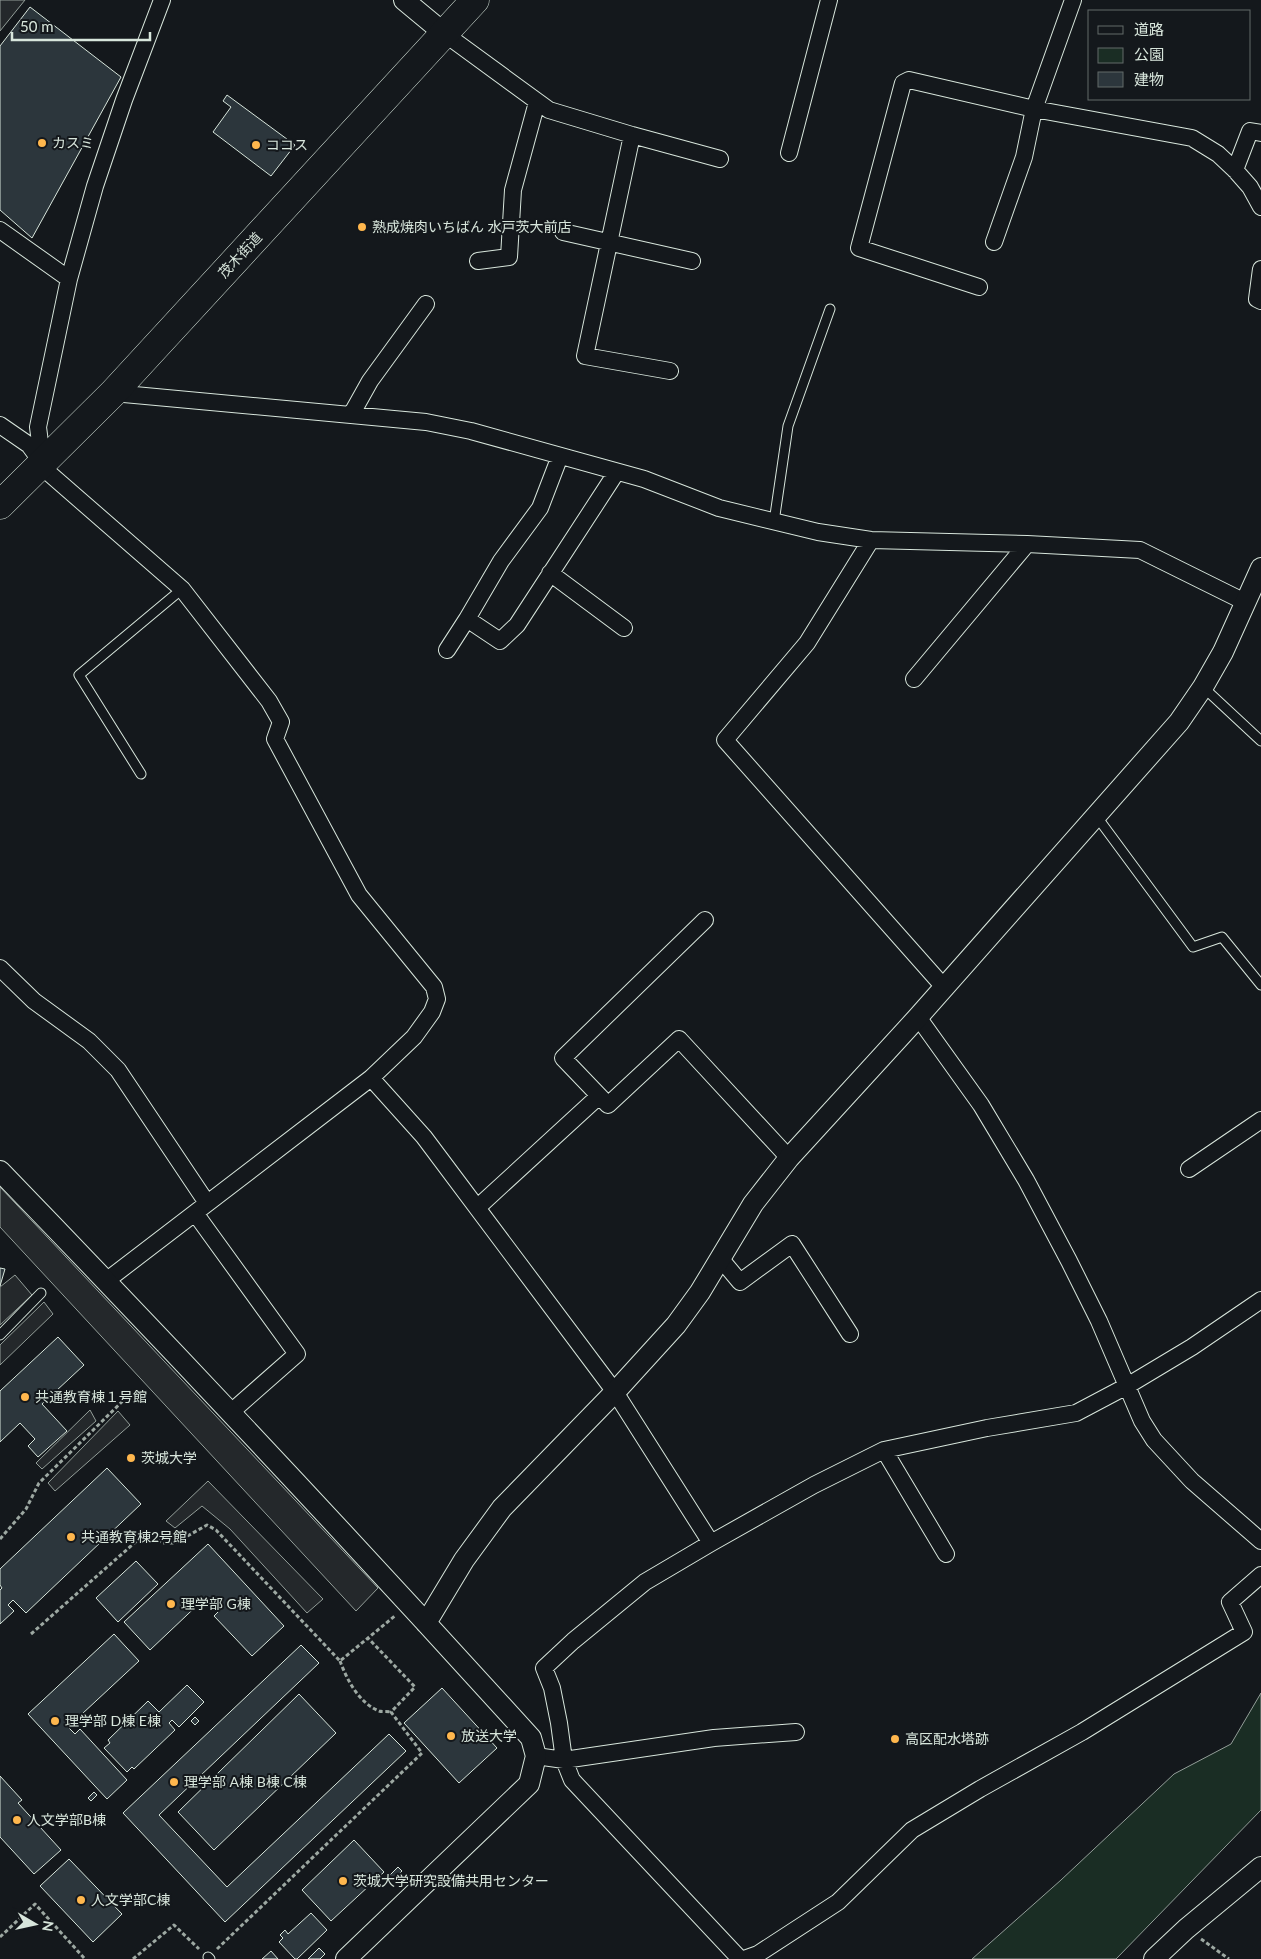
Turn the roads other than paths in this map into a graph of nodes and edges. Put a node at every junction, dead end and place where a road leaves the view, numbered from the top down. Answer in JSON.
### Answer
{"nodes":[{"id":1,"x":162,"y":0,"type":"edge"},
{"id":2,"x":404,"y":0,"type":"edge"},
{"id":3,"x":475,"y":0,"type":"edge"},
{"id":4,"x":829,"y":0,"type":"edge"},
{"id":5,"x":1073,"y":0,"type":"edge"},
{"id":6,"x":445,"y":34,"type":"junction"},
{"id":7,"x":537,"y":102,"type":"junction"},
{"id":8,"x":1034,"y":109,"type":"junction"},
{"id":9,"x":1261,"y":133,"type":"edge"},
{"id":10,"x":632,"y":135,"type":"junction"},
{"id":11,"x":789,"y":153,"type":"dead end"},
{"id":12,"x":720,"y":159,"type":"dead end"},
{"id":13,"x":1235,"y":170,"type":"junction"},
{"id":14,"x":1261,"y":207,"type":"edge"},
{"id":15,"x":0,"y":230,"type":"edge"},
{"id":16,"x":563,"y":232,"type":"dead end"},
{"id":17,"x":994,"y":242,"type":"dead end"},
{"id":18,"x":609,"y":243,"type":"junction"},
{"id":19,"x":478,"y":261,"type":"dead end"},
{"id":20,"x":692,"y":261,"type":"dead end"},
{"id":21,"x":1261,"y":269,"type":"edge"},
{"id":22,"x":69,"y":279,"type":"junction"},
{"id":23,"x":979,"y":287,"type":"dead end"},
{"id":24,"x":1261,"y":301,"type":"edge"},
{"id":25,"x":426,"y":304,"type":"dead end"},
{"id":26,"x":830,"y":310,"type":"dead end"},
{"id":27,"x":670,"y":371,"type":"dead end"},
{"id":28,"x":113,"y":392,"type":"junction"},
{"id":29,"x":351,"y":415,"type":"junction"},
{"id":30,"x":0,"y":425,"type":"edge"},
{"id":31,"x":560,"y":456,"type":"junction"},
{"id":32,"x":43,"y":463,"type":"junction"},
{"id":33,"x":616,"y":473,"type":"junction"},
{"id":34,"x":0,"y":505,"type":"edge"},
{"id":35,"x":774,"y":522,"type":"junction"},
{"id":36,"x":871,"y":540,"type":"junction"},
{"id":37,"x":1027,"y":544,"type":"junction"},
{"id":38,"x":1261,"y":568,"type":"edge"},
{"id":39,"x":550,"y":573,"type":"junction"},
{"id":40,"x":182,"y":590,"type":"junction"},
{"id":41,"x":1245,"y":602,"type":"junction"},
{"id":42,"x":467,"y":619,"type":"junction"},
{"id":43,"x":624,"y":628,"type":"dead end"},
{"id":44,"x":447,"y":650,"type":"dead end"},
{"id":45,"x":914,"y":679,"type":"dead end"},
{"id":46,"x":1203,"y":687,"type":"junction"},
{"id":47,"x":1261,"y":741,"type":"edge"},
{"id":48,"x":141,"y":774,"type":"dead end"},
{"id":49,"x":1097,"y":817,"type":"junction"},
{"id":50,"x":705,"y":920,"type":"dead end"},
{"id":51,"x":0,"y":968,"type":"edge"},
{"id":52,"x":1260,"y":983,"type":"edge"},
{"id":53,"x":944,"y":986,"type":"junction"},
{"id":54,"x":918,"y":1017,"type":"junction"},
{"id":55,"x":370,"y":1078,"type":"junction"},
{"id":56,"x":598,"y":1096,"type":"junction"},
{"id":57,"x":1261,"y":1120,"type":"edge"},
{"id":58,"x":789,"y":1158,"type":"junction"},
{"id":59,"x":1189,"y":1169,"type":"dead end"},
{"id":60,"x":0,"y":1172,"type":"edge"},
{"id":61,"x":478,"y":1207,"type":"junction"},
{"id":62,"x":201,"y":1208,"type":"junction"},
{"id":63,"x":720,"y":1258,"type":"junction"},
{"id":64,"x":106,"y":1280,"type":"junction"},
{"id":65,"x":41,"y":1292,"type":"dead end"},
{"id":66,"x":1261,"y":1300,"type":"edge"},
{"id":67,"x":850,"y":1334,"type":"dead end"},
{"id":68,"x":0,"y":1335,"type":"edge"},
{"id":69,"x":1127,"y":1386,"type":"junction"},
{"id":70,"x":615,"y":1392,"type":"junction"},
{"id":71,"x":230,"y":1413,"type":"junction"},
{"id":72,"x":884,"y":1450,"type":"junction"},
{"id":73,"x":1261,"y":1541,"type":"edge"},
{"id":74,"x":711,"y":1542,"type":"junction"},
{"id":75,"x":946,"y":1554,"type":"dead end"},
{"id":76,"x":1261,"y":1575,"type":"edge"},
{"id":77,"x":426,"y":1623,"type":"junction"},
{"id":78,"x":796,"y":1732,"type":"dead end"},
{"id":79,"x":536,"y":1756,"type":"junction"},
{"id":80,"x":564,"y":1760,"type":"junction"},
{"id":81,"x":1261,"y":1867,"type":"edge"},
{"id":82,"x":346,"y":1959,"type":"edge"},
{"id":83,"x":740,"y":1959,"type":"edge"},
{"id":84,"x":744,"y":1959,"type":"edge"},
{"id":85,"x":1154,"y":1959,"type":"edge"}],
"edges":[{"from":1,"to":22,"type":"street"},
{"from":2,"to":6,"type":"street"},
{"from":3,"to":6,"type":"highway","name":"茂木街道"},
{"from":4,"to":11,"type":"street"},
{"from":5,"to":8,"type":"street"},
{"from":6,"to":7,"type":"street"},
{"from":6,"to":28,"type":"highway","name":"茂木街道"},
{"from":7,"to":10,"type":"street"},
{"from":7,"to":19,"type":"street"},
{"from":8,"to":13,"type":"street"},
{"from":8,"to":17,"type":"street"},
{"from":8,"to":23,"type":"street"},
{"from":9,"to":13,"type":"street"},
{"from":10,"to":12,"type":"street"},
{"from":10,"to":18,"type":"street"},
{"from":13,"to":14,"type":"street"},
{"from":15,"to":22,"type":"street"},
{"from":16,"to":18,"type":"street"},
{"from":18,"to":20,"type":"street"},
{"from":18,"to":27,"type":"street"},
{"from":21,"to":24,"type":"street"},
{"from":22,"to":32,"type":"street"},
{"from":25,"to":29,"type":"street"},
{"from":26,"to":35,"type":"lane"},
{"from":28,"to":29,"type":"street"},
{"from":28,"to":32,"type":"highway","name":"茂木街道"},
{"from":29,"to":31,"type":"street"},
{"from":30,"to":32,"type":"street"},
{"from":31,"to":33,"type":"street"},
{"from":31,"to":42,"type":"street"},
{"from":32,"to":34,"type":"highway","name":"茂木街道"},
{"from":32,"to":40,"type":"street"},
{"from":33,"to":35,"type":"street"},
{"from":33,"to":39,"type":"street"},
{"from":35,"to":36,"type":"street"},
{"from":36,"to":37,"type":"street"},
{"from":36,"to":53,"type":"street"},
{"from":37,"to":41,"type":"street"},
{"from":37,"to":45,"type":"street"},
{"from":38,"to":41,"type":"street"},
{"from":39,"to":42,"type":"street"},
{"from":39,"to":43,"type":"street"},
{"from":40,"to":48,"type":"lane"},
{"from":40,"to":55,"type":"street"},
{"from":41,"to":46,"type":"street"},
{"from":42,"to":44,"type":"street"},
{"from":46,"to":47,"type":"lane"},
{"from":46,"to":49,"type":"street"},
{"from":49,"to":52,"type":"lane"},
{"from":49,"to":53,"type":"street"},
{"from":50,"to":56,"type":"street"},
{"from":51,"to":62,"type":"street"},
{"from":53,"to":54,"type":"street"},
{"from":54,"to":58,"type":"street"},
{"from":54,"to":69,"type":"street"},
{"from":55,"to":61,"type":"street"},
{"from":55,"to":62,"type":"street"},
{"from":56,"to":58,"type":"street"},
{"from":56,"to":61,"type":"street"},
{"from":57,"to":59,"type":"street"},
{"from":58,"to":63,"type":"street"},
{"from":60,"to":64,"type":"street"},
{"from":61,"to":70,"type":"street"},
{"from":62,"to":64,"type":"street"},
{"from":62,"to":71,"type":"street"},
{"from":63,"to":67,"type":"street"},
{"from":63,"to":70,"type":"street"},
{"from":64,"to":71,"type":"street"},
{"from":65,"to":68,"type":"lane"},
{"from":66,"to":69,"type":"street"},
{"from":69,"to":72,"type":"street"},
{"from":69,"to":73,"type":"street"},
{"from":70,"to":74,"type":"street"},
{"from":70,"to":77,"type":"street"},
{"from":71,"to":77,"type":"street"},
{"from":72,"to":74,"type":"street"},
{"from":72,"to":75,"type":"street"},
{"from":74,"to":80,"type":"street"},
{"from":76,"to":84,"type":"street"},
{"from":77,"to":79,"type":"street"},
{"from":78,"to":80,"type":"street"},
{"from":79,"to":80,"type":"street"},
{"from":79,"to":82,"type":"street"},
{"from":80,"to":83,"type":"street"},
{"from":81,"to":85,"type":"street"}]}
